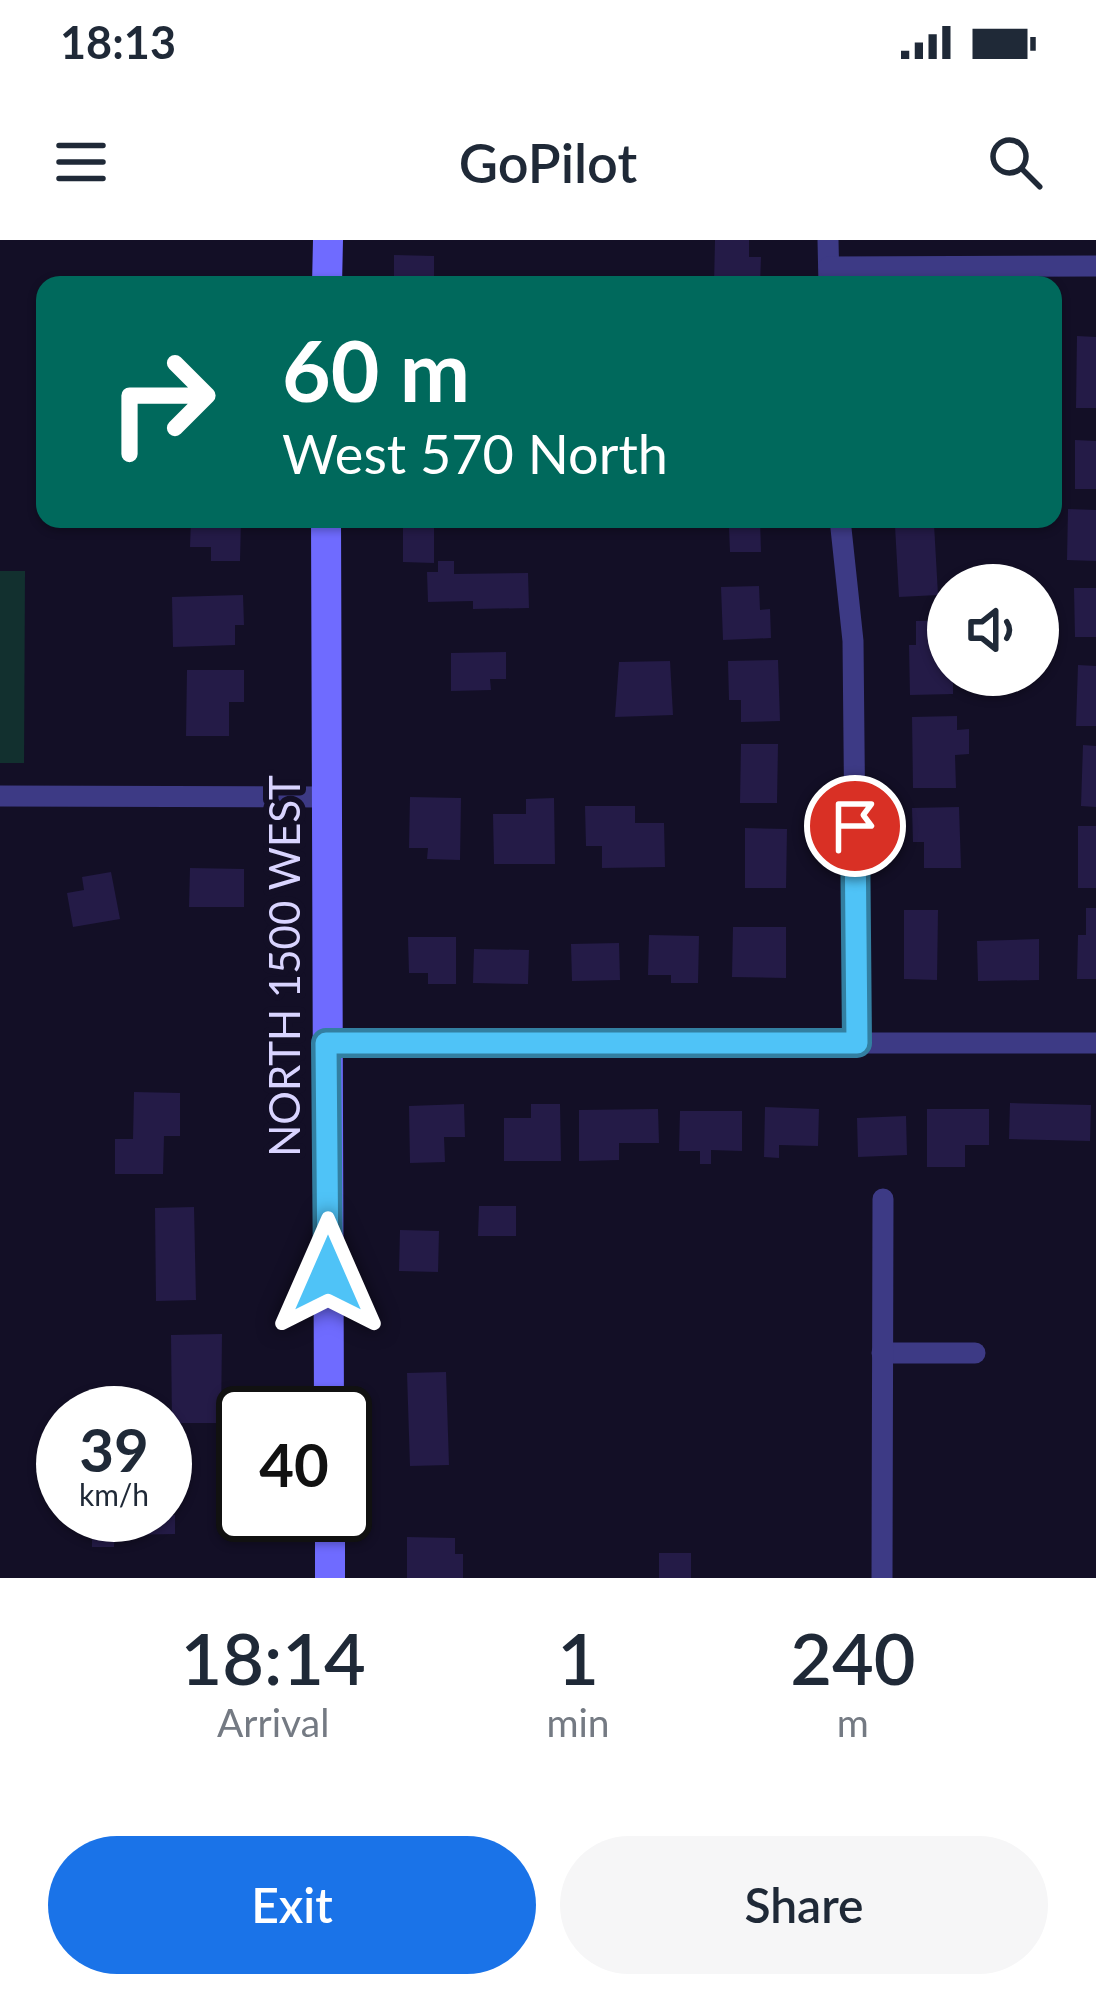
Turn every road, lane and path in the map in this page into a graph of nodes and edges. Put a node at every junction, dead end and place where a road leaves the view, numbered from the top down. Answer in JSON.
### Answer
{"nodes":[{"id":1,"x":328,"y":240,"type":"edge"},
{"id":2,"x":828,"y":240,"type":"edge"},
{"id":3,"x":1096,"y":266,"type":"edge"},
{"id":4,"x":327,"y":276,"type":"edge"},
{"id":5,"x":829,"y":276,"type":"edge"},
{"id":6,"x":326,"y":528,"type":"edge"},
{"id":7,"x":841,"y":528,"type":"edge"},
{"id":8,"x":0,"y":796,"type":"edge"},
{"id":9,"x":325,"y":797,"type":"junction"},
{"id":10,"x":326,"y":1043,"type":"junction"},
{"id":11,"x":857,"y":1043,"type":"junction"},
{"id":12,"x":1096,"y":1043,"type":"edge"},
{"id":13,"x":883,"y":1199,"type":"dead end"},
{"id":14,"x":882,"y":1353,"type":"junction"},
{"id":15,"x":975,"y":1353,"type":"dead end"},
{"id":16,"x":329,"y":1386,"type":"edge"},
{"id":17,"x":330,"y":1542,"type":"edge"},
{"id":18,"x":330,"y":1578,"type":"edge"},
{"id":19,"x":882,"y":1578,"type":"edge"}],
"edges":[{"from":1,"to":4,"type":"street"},
{"from":2,"to":5,"type":"street"},
{"from":3,"to":5,"type":"street"},
{"from":6,"to":9,"type":"street","name":"NORTH 1500 WEST"},
{"from":7,"to":11,"type":"street"},
{"from":8,"to":9,"type":"street"},
{"from":9,"to":10,"type":"street","name":"NORTH 1500 WEST"},
{"from":10,"to":11,"type":"street"},
{"from":10,"to":16,"type":"street","name":"NORTH 1500 WEST"},
{"from":11,"to":12,"type":"street"},
{"from":13,"to":14,"type":"street"},
{"from":14,"to":15,"type":"street"},
{"from":14,"to":19,"type":"street"},
{"from":17,"to":18,"type":"street"}]}
